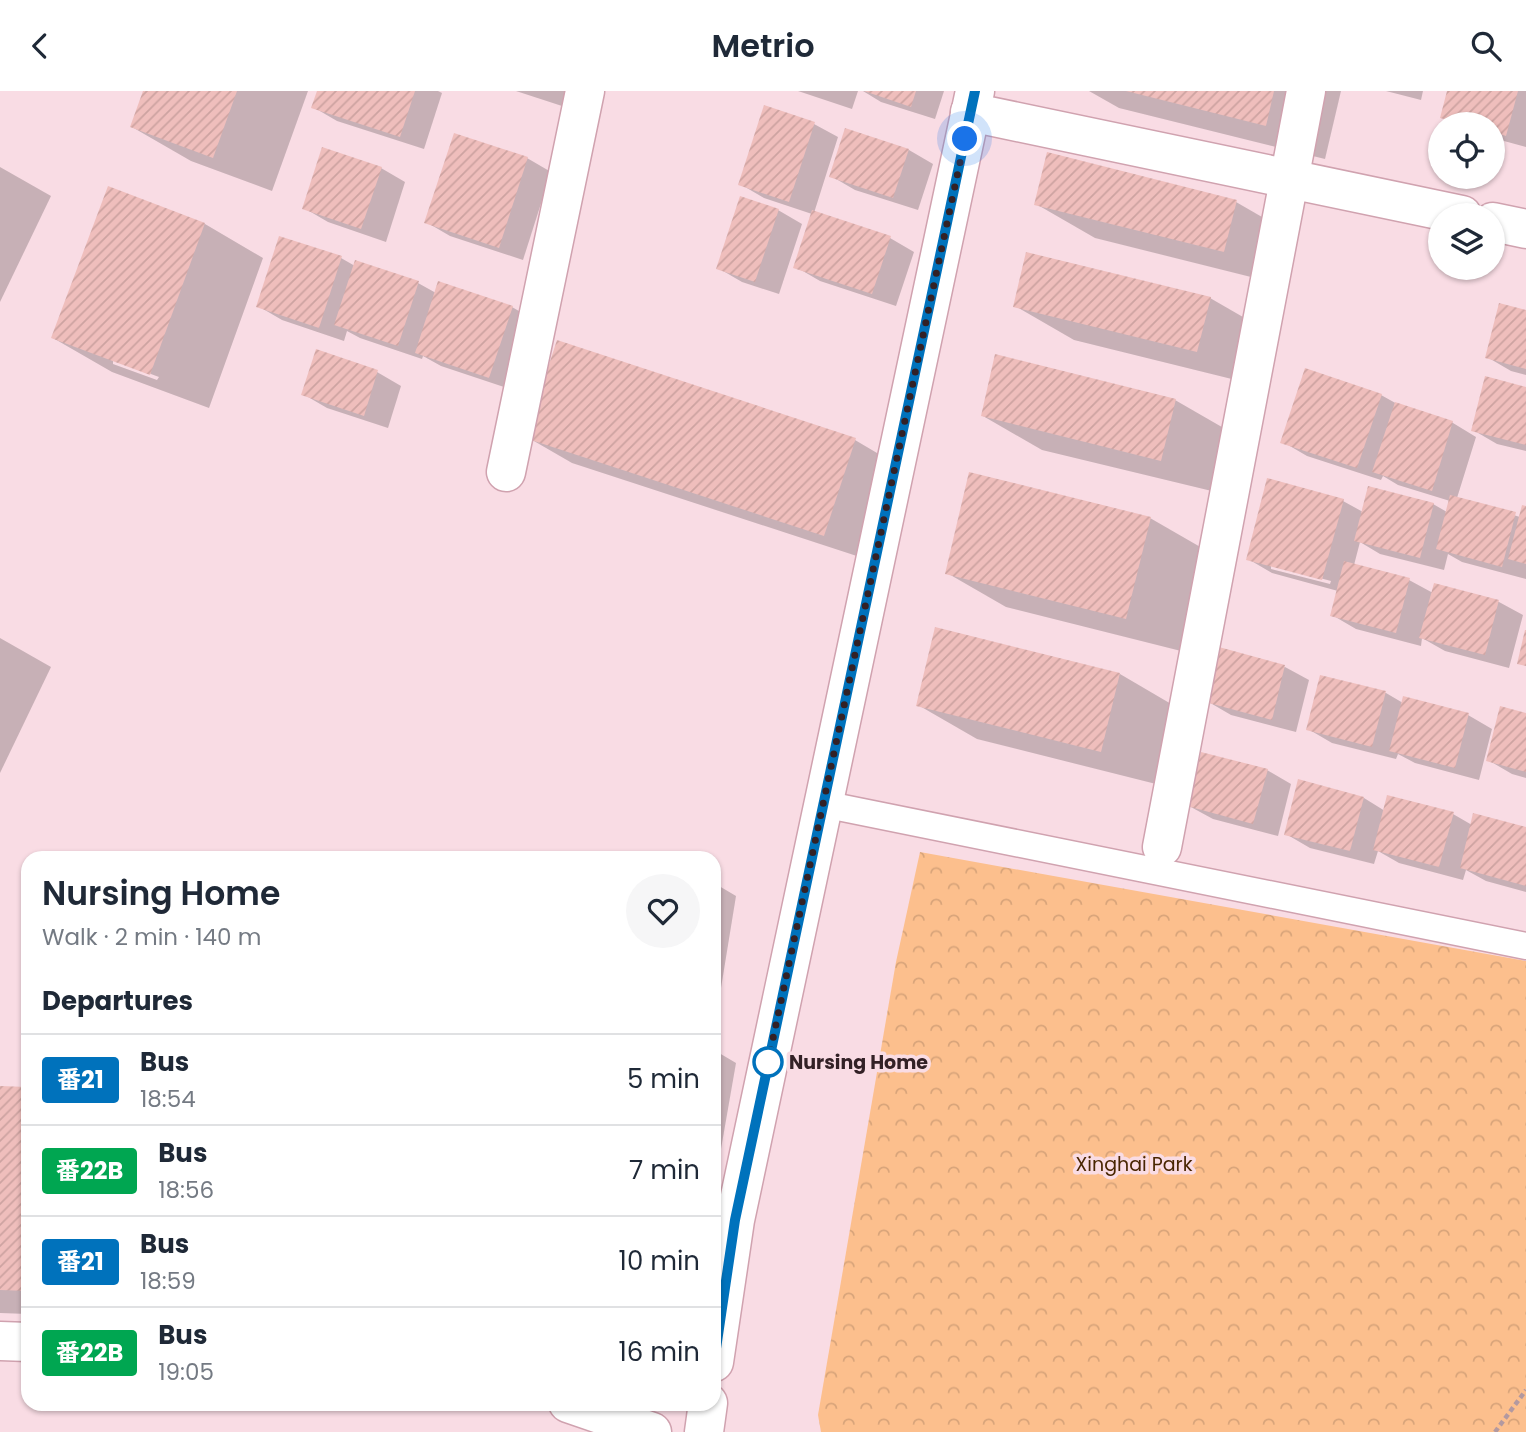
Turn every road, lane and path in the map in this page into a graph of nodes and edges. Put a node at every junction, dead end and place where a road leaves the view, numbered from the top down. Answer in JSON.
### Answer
{"nodes":[{"id":1,"x":584,"y":91,"type":"edge"},
{"id":2,"x":1306,"y":91,"type":"edge"},
{"id":3,"x":973,"y":101,"type":"edge"},
{"id":4,"x":1290,"y":179,"type":"junction"},
{"id":5,"x":1428,"y":208,"type":"edge"},
{"id":6,"x":1505,"y":225,"type":"edge"},
{"id":7,"x":1526,"y":229,"type":"edge"},
{"id":8,"x":506,"y":473,"type":"dead end"},
{"id":9,"x":823,"y":804,"type":"junction"},
{"id":10,"x":1162,"y":847,"type":"dead end"},
{"id":11,"x":1526,"y":946,"type":"edge"},
{"id":12,"x":721,"y":1315,"type":"edge"},
{"id":13,"x":0,"y":1341,"type":"edge"},
{"id":14,"x":21,"y":1342,"type":"edge"},
{"id":15,"x":1526,"y":1390,"type":"edge"},
{"id":16,"x":591,"y":1411,"type":"edge"},
{"id":17,"x":707,"y":1411,"type":"edge"},
{"id":18,"x":652,"y":1432,"type":"edge"},
{"id":19,"x":704,"y":1432,"type":"edge"},
{"id":20,"x":1495,"y":1432,"type":"edge"}],
"edges":[{"from":1,"to":8,"type":"street"},
{"from":2,"to":4,"type":"street"},
{"from":3,"to":4,"type":"street"},
{"from":3,"to":9,"type":"street"},
{"from":4,"to":5,"type":"street"},
{"from":4,"to":10,"type":"street"},
{"from":6,"to":7,"type":"street"},
{"from":9,"to":11,"type":"lane"},
{"from":9,"to":12,"type":"street"},
{"from":13,"to":14,"type":"street"},
{"from":15,"to":20,"type":"path"},
{"from":16,"to":18,"type":"street"},
{"from":17,"to":19,"type":"street"}]}
